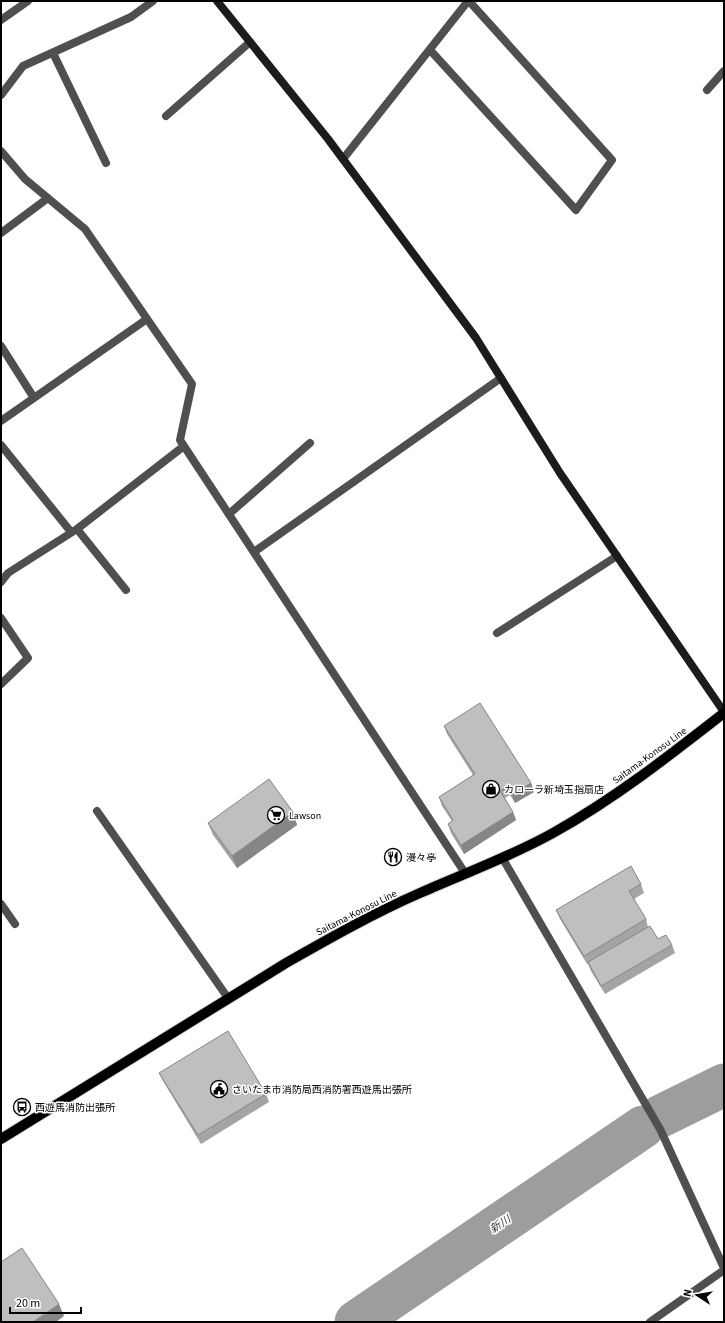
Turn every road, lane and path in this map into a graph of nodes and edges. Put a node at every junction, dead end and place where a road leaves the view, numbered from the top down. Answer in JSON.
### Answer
{"nodes":[{"id":1,"x":28,"y":1,"type":"edge"},
{"id":2,"x":153,"y":1,"type":"edge"},
{"id":3,"x":217,"y":1,"type":"edge"},
{"id":4,"x":469,"y":1,"type":"edge"},
{"id":5,"x":141,"y":4,"type":"edge"},
{"id":6,"x":1,"y":20,"type":"edge"},
{"id":7,"x":250,"y":42,"type":"junction"},
{"id":8,"x":430,"y":50,"type":"junction"},
{"id":9,"x":53,"y":53,"type":"junction"},
{"id":10,"x":724,"y":72,"type":"edge"},
{"id":11,"x":706,"y":90,"type":"dead end"},
{"id":12,"x":1,"y":95,"type":"edge"},
{"id":13,"x":166,"y":116,"type":"dead end"},
{"id":14,"x":1,"y":151,"type":"edge"},
{"id":15,"x":343,"y":159,"type":"junction"},
{"id":16,"x":106,"y":163,"type":"dead end"},
{"id":17,"x":48,"y":198,"type":"junction"},
{"id":18,"x":1,"y":233,"type":"edge"},
{"id":19,"x":147,"y":319,"type":"junction"},
{"id":20,"x":1,"y":346,"type":"edge"},
{"id":21,"x":501,"y":378,"type":"junction"},
{"id":22,"x":34,"y":398,"type":"junction"},
{"id":23,"x":1,"y":421,"type":"edge"},
{"id":24,"x":310,"y":443,"type":"dead end"},
{"id":25,"x":1,"y":445,"type":"edge"},
{"id":26,"x":184,"y":446,"type":"junction"},
{"id":27,"x":229,"y":514,"type":"junction"},
{"id":28,"x":74,"y":530,"type":"junction"},
{"id":29,"x":254,"y":552,"type":"junction"},
{"id":30,"x":617,"y":556,"type":"junction"},
{"id":31,"x":1,"y":582,"type":"edge"},
{"id":32,"x":126,"y":590,"type":"dead end"},
{"id":33,"x":1,"y":618,"type":"edge"},
{"id":34,"x":497,"y":633,"type":"dead end"},
{"id":35,"x":1,"y":684,"type":"edge"},
{"id":36,"x":724,"y":713,"type":"edge"},
{"id":37,"x":97,"y":811,"type":"dead end"},
{"id":38,"x":503,"y":859,"type":"junction"},
{"id":39,"x":465,"y":873,"type":"junction"},
{"id":40,"x":1,"y":904,"type":"edge"},
{"id":41,"x":15,"y":924,"type":"dead end"},
{"id":42,"x":228,"y":998,"type":"junction"},
{"id":43,"x":1,"y":1139,"type":"edge"},
{"id":44,"x":724,"y":1269,"type":"edge"},
{"id":45,"x":650,"y":1322,"type":"edge"}],
"edges":[{"from":1,"to":6,"type":"street"},
{"from":2,"to":5,"type":"street"},
{"from":3,"to":7,"type":"street"},
{"from":4,"to":8,"type":"street"},
{"from":4,"to":8,"type":"street"},
{"from":5,"to":9,"type":"street"},
{"from":7,"to":13,"type":"street"},
{"from":7,"to":15,"type":"street"},
{"from":8,"to":15,"type":"street"},
{"from":9,"to":12,"type":"street"},
{"from":9,"to":16,"type":"street"},
{"from":10,"to":11,"type":"street"},
{"from":14,"to":17,"type":"street"},
{"from":15,"to":21,"type":"street"},
{"from":17,"to":18,"type":"street"},
{"from":17,"to":19,"type":"street"},
{"from":19,"to":22,"type":"street"},
{"from":19,"to":26,"type":"street"},
{"from":20,"to":22,"type":"street"},
{"from":21,"to":29,"type":"street"},
{"from":21,"to":30,"type":"street"},
{"from":22,"to":23,"type":"street"},
{"from":24,"to":27,"type":"street"},
{"from":25,"to":28,"type":"street"},
{"from":26,"to":27,"type":"street"},
{"from":26,"to":28,"type":"street"},
{"from":27,"to":29,"type":"street"},
{"from":28,"to":31,"type":"street"},
{"from":28,"to":32,"type":"street"},
{"from":29,"to":39,"type":"street"},
{"from":30,"to":34,"type":"street"},
{"from":30,"to":36,"type":"street"},
{"from":33,"to":35,"type":"street"},
{"from":36,"to":38,"type":"main road","name":"Saitama-Konosu Line"},
{"from":37,"to":42,"type":"street"},
{"from":38,"to":39,"type":"main road","name":"Saitama-Konosu Line"},
{"from":38,"to":44,"type":"street"},
{"from":39,"to":42,"type":"main road","name":"Saitama-Konosu Line"},
{"from":40,"to":41,"type":"street"},
{"from":42,"to":43,"type":"main road","name":"Saitama-Konosu Line"},
{"from":44,"to":45,"type":"street"}]}
